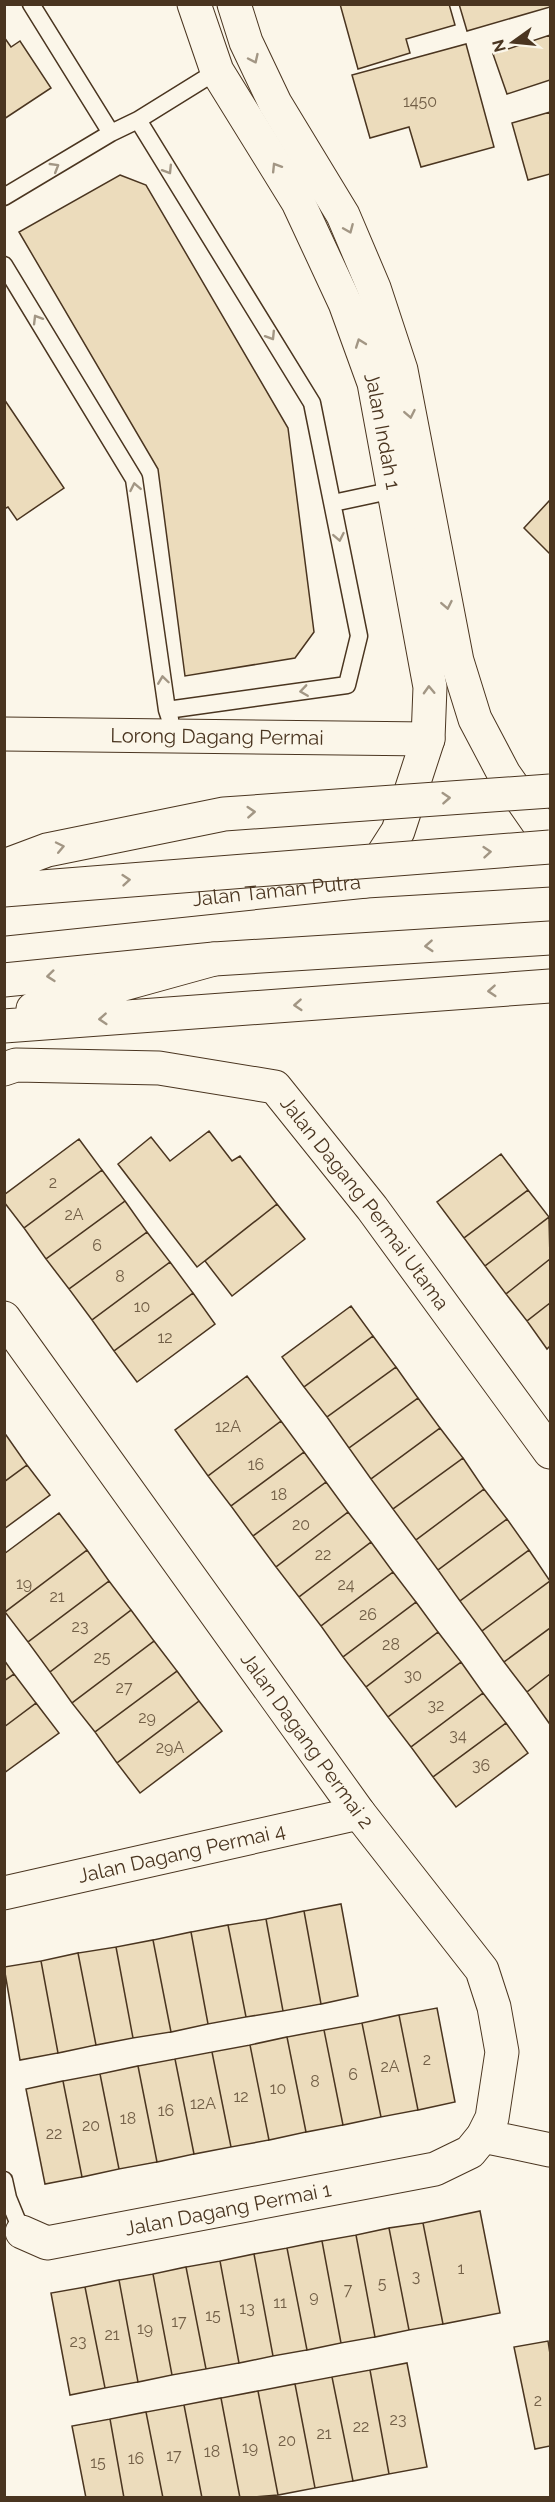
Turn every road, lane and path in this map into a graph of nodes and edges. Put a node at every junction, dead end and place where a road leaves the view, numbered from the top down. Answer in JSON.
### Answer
{"nodes":[{"id":1,"x":31,"y":4,"type":"edge"},
{"id":2,"x":194,"y":4,"type":"edge"},
{"id":3,"x":234,"y":4,"type":"edge"},
{"id":4,"x":217,"y":71,"type":"junction"},
{"id":5,"x":138,"y":120,"type":"junction"},
{"id":6,"x":111,"y":133,"type":"junction"},
{"id":7,"x":4,"y":197,"type":"edge"},
{"id":8,"x":4,"y":265,"type":"edge"},
{"id":9,"x":394,"y":490,"type":"junction"},
{"id":10,"x":333,"y":503,"type":"junction"},
{"id":11,"x":172,"y":723,"type":"junction"},
{"id":12,"x":4,"y":734,"type":"edge"},
{"id":13,"x":428,"y":739,"type":"junction"},
{"id":14,"x":550,"y":791,"type":"edge"},
{"id":15,"x":550,"y":840,"type":"edge"},
{"id":16,"x":550,"y":847,"type":"edge"},
{"id":17,"x":4,"y":866,"type":"edge"},
{"id":18,"x":550,"y":870,"type":"edge"},
{"id":19,"x":366,"y":881,"type":"junction"},
{"id":20,"x":4,"y":890,"type":"edge"},
{"id":21,"x":4,"y":919,"type":"edge"},
{"id":22,"x":550,"y":938,"type":"edge"},
{"id":23,"x":214,"y":959,"type":"junction"},
{"id":24,"x":4,"y":980,"type":"edge"},
{"id":25,"x":550,"y":986,"type":"edge"},
{"id":26,"x":4,"y":1017,"type":"edge"},
{"id":27,"x":4,"y":1026,"type":"edge"},
{"id":28,"x":4,"y":1069,"type":"edge"},
{"id":29,"x":4,"y":1318,"type":"edge"},
{"id":30,"x":550,"y":1452,"type":"edge"},
{"id":31,"x":359,"y":1813,"type":"junction"},
{"id":32,"x":4,"y":1893,"type":"edge"},
{"id":33,"x":483,"y":2136,"type":"junction"},
{"id":34,"x":550,"y":2150,"type":"edge"},
{"id":35,"x":435,"y":2169,"type":"joint"},
{"id":36,"x":4,"y":2180,"type":"edge"},
{"id":37,"x":22,"y":2232,"type":"joint"}],
"edges":[{"from":1,"to":6,"type":"lane"},
{"from":2,"to":4,"type":"main road","name":"Jalan Indah 1"},
{"from":3,"to":15,"type":"main road","name":"Jalan Indah 1","one_way":true},
{"from":4,"to":5,"type":"lane"},
{"from":9,"to":4,"type":"main road","name":"Jalan Indah 1","one_way":true},
{"from":5,"to":6,"type":"lane"},
{"from":5,"to":10,"type":"lane","one_way":true},
{"from":7,"to":6,"type":"lane","one_way":true},
{"from":11,"to":8,"type":"lane","one_way":true},
{"from":9,"to":10,"type":"lane"},
{"from":13,"to":9,"type":"main road","name":"Jalan Indah 1","one_way":true},
{"from":10,"to":11,"type":"lane","one_way":true},
{"from":11,"to":12,"type":"main road","name":"Lorong Dagang Permai"},
{"from":11,"to":13,"type":"main road","name":"Lorong Dagang Permai"},
{"from":13,"to":19,"type":"main road","name":"Jalan Indah 1"},
{"from":17,"to":14,"type":"main road","one_way":true,"bridge":true},
{"from":20,"to":16,"type":"main road","one_way":true,"bridge":true},
{"from":18,"to":19,"type":"main road","name":"Jalan Taman Putra"},
{"from":19,"to":21,"type":"main road","name":"Jalan Taman Putra"},
{"from":22,"to":23,"type":"main road","one_way":true},
{"from":23,"to":24,"type":"main road","one_way":true},
{"from":23,"to":26,"type":"main road"},
{"from":25,"to":27,"type":"main road","one_way":true},
{"from":28,"to":30,"type":"main road","name":"Jalan Dagang Permai Utama"},
{"from":29,"to":31,"type":"main road","name":"Jalan Dagang Permai 2"},
{"from":31,"to":32,"type":"main road","name":"Jalan Dagang Permai 4"},
{"from":31,"to":33,"type":"main road","name":"Jalan Dagang Permai 2"},
{"from":33,"to":34,"type":"main road"},
{"from":33,"to":35,"type":"main road","name":"Jalan Dagang Permai 2"},
{"from":35,"to":37,"type":"main road","name":"Jalan Dagang Permai 1"},
{"from":36,"to":37,"type":"lane"}]}
